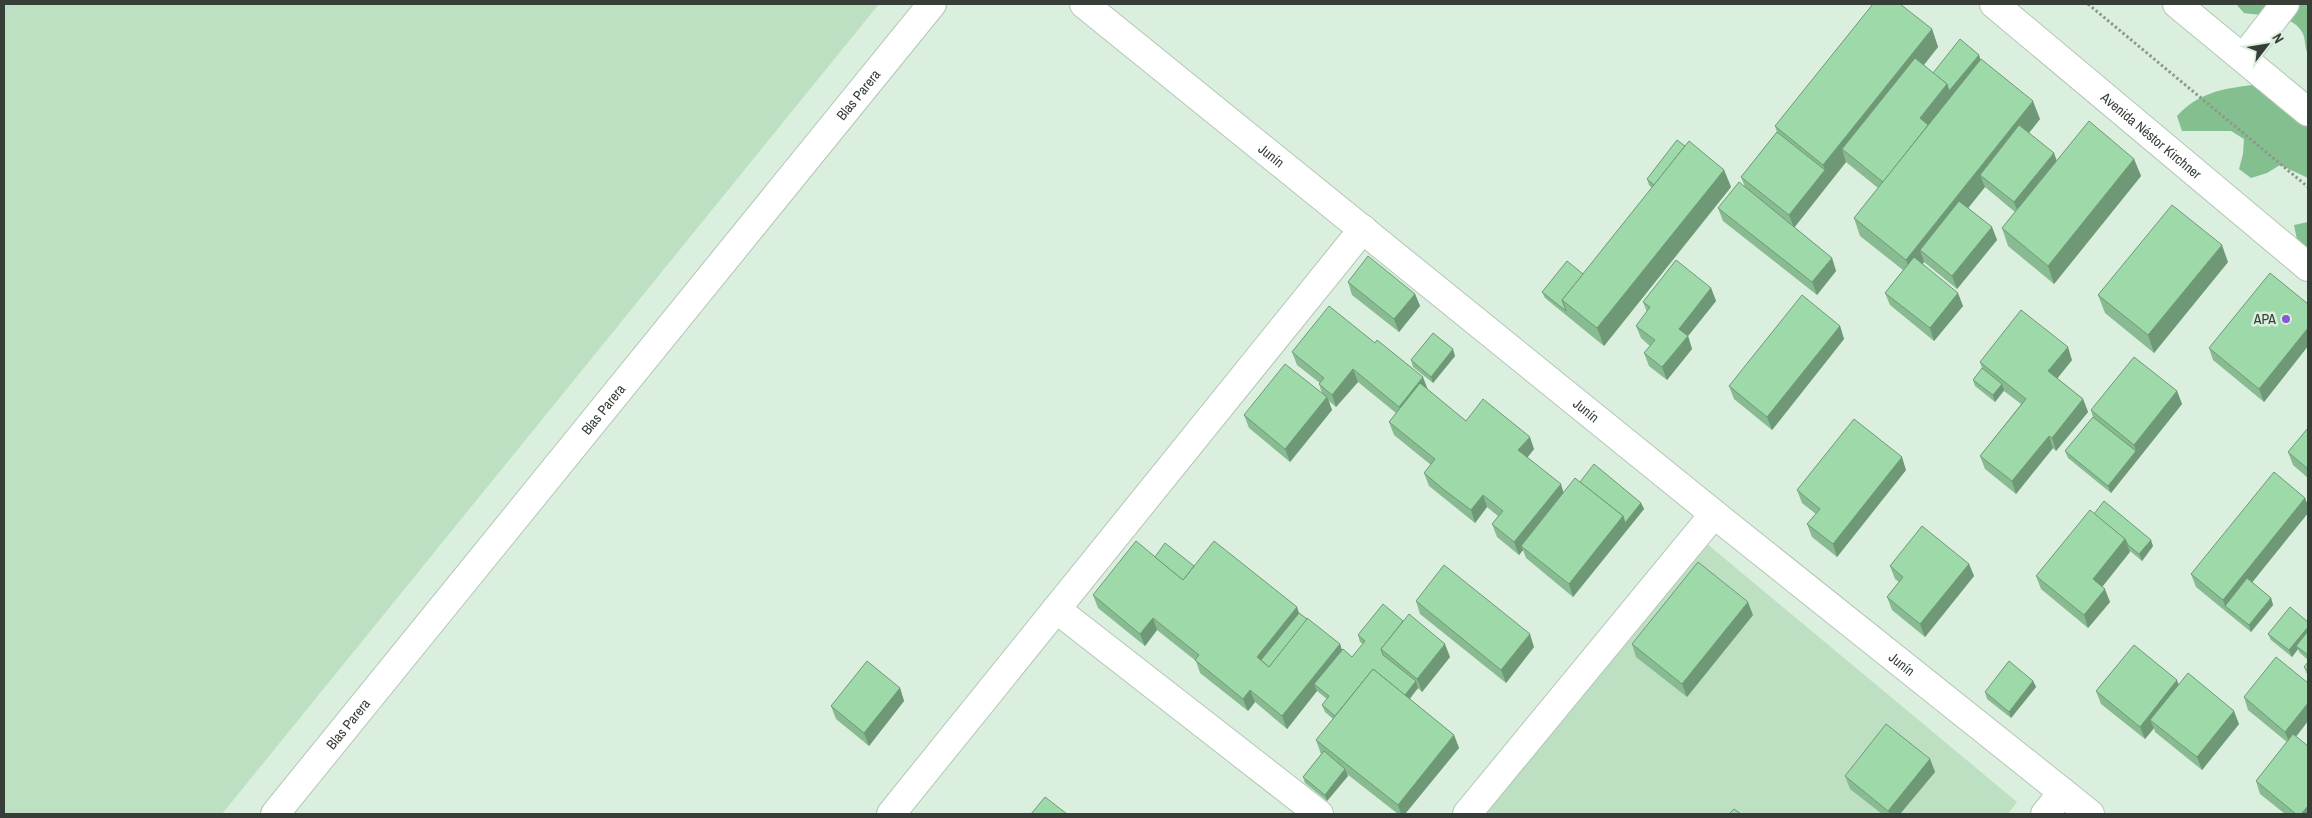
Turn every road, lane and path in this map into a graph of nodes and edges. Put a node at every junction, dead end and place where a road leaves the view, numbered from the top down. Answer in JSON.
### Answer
{"nodes":[{"id":1,"x":932,"y":4,"type":"edge"},
{"id":2,"x":1084,"y":4,"type":"edge"},
{"id":3,"x":1994,"y":4,"type":"edge"},
{"id":4,"x":2088,"y":4,"type":"edge"},
{"id":5,"x":2177,"y":4,"type":"edge"},
{"id":6,"x":2285,"y":4,"type":"edge"},
{"id":7,"x":2243,"y":58,"type":"junction"},
{"id":8,"x":2308,"y":112,"type":"edge"},
{"id":9,"x":2308,"y":187,"type":"edge"},
{"id":10,"x":1363,"y":229,"type":"junction"},
{"id":11,"x":2308,"y":267,"type":"edge"},
{"id":12,"x":1714,"y":514,"type":"junction"},
{"id":13,"x":1056,"y":609,"type":"junction"},
{"id":14,"x":2063,"y":792,"type":"junction"},
{"id":15,"x":275,"y":814,"type":"edge"},
{"id":16,"x":891,"y":814,"type":"edge"},
{"id":17,"x":1319,"y":814,"type":"edge"},
{"id":18,"x":1467,"y":814,"type":"edge"},
{"id":19,"x":2045,"y":814,"type":"edge"},
{"id":20,"x":2090,"y":814,"type":"edge"}],
"edges":[{"from":1,"to":15,"type":"street","name":"Blas Parera"},
{"from":2,"to":10,"type":"street","name":"Junín"},
{"from":3,"to":11,"type":"street","name":"Avenida Néstor Kirchner"},
{"from":4,"to":9,"type":"path"},
{"from":5,"to":7,"type":"street"},
{"from":6,"to":7,"type":"street"},
{"from":7,"to":8,"type":"street"},
{"from":10,"to":12,"type":"street","name":"Junín"},
{"from":10,"to":13,"type":"street"},
{"from":12,"to":14,"type":"street","name":"Junín"},
{"from":12,"to":18,"type":"street"},
{"from":13,"to":16,"type":"street"},
{"from":13,"to":17,"type":"street"},
{"from":14,"to":19,"type":"street"},
{"from":14,"to":20,"type":"street","name":"Junín"}]}
